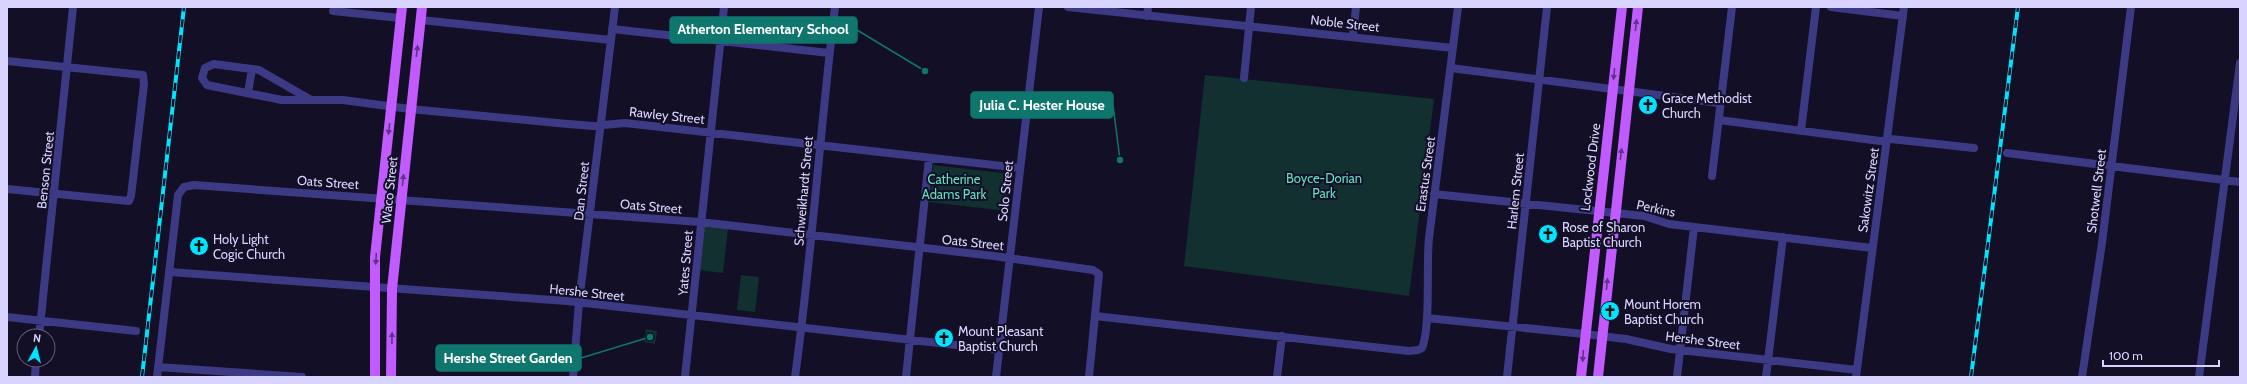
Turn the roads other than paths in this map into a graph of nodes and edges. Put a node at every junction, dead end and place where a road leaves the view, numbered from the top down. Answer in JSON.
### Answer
{"nodes":[{"id":1,"x":74,"y":7,"type":"edge"},
{"id":2,"x":402,"y":7,"type":"edge"},
{"id":3,"x":422,"y":7,"type":"edge"},
{"id":4,"x":615,"y":7,"type":"edge"},
{"id":5,"x":724,"y":7,"type":"edge"},
{"id":6,"x":835,"y":7,"type":"edge"},
{"id":7,"x":1039,"y":7,"type":"edge"},
{"id":8,"x":1068,"y":7,"type":"edge"},
{"id":9,"x":1250,"y":7,"type":"edge"},
{"id":10,"x":1356,"y":7,"type":"edge"},
{"id":11,"x":1458,"y":7,"type":"edge"},
{"id":12,"x":1547,"y":7,"type":"edge"},
{"id":13,"x":1622,"y":7,"type":"edge"},
{"id":14,"x":1638,"y":7,"type":"edge"},
{"id":15,"x":1732,"y":7,"type":"edge"},
{"id":16,"x":1816,"y":7,"type":"edge"},
{"id":17,"x":1831,"y":7,"type":"edge"},
{"id":18,"x":1904,"y":7,"type":"edge"},
{"id":19,"x":2131,"y":7,"type":"edge"},
{"id":20,"x":333,"y":11,"type":"dead end"},
{"id":21,"x":1147,"y":11,"type":"edge"},
{"id":22,"x":1903,"y":16,"type":"junction"},
{"id":23,"x":400,"y":18,"type":"junction"},
{"id":24,"x":421,"y":20,"type":"junction"},
{"id":25,"x":1248,"y":25,"type":"junction"},
{"id":26,"x":612,"y":29,"type":"junction"},
{"id":27,"x":1353,"y":36,"type":"junction"},
{"id":28,"x":611,"y":40,"type":"junction"},
{"id":29,"x":720,"y":41,"type":"junction"},
{"id":30,"x":1452,"y":48,"type":"junction"},
{"id":31,"x":829,"y":53,"type":"junction"},
{"id":32,"x":7,"y":60,"type":"edge"},
{"id":33,"x":2240,"y":63,"type":"edge"},
{"id":34,"x":68,"y":67,"type":"junction"},
{"id":35,"x":1451,"y":68,"type":"junction"},
{"id":36,"x":252,"y":69,"type":"junction"},
{"id":37,"x":1244,"y":78,"type":"dead end"},
{"id":38,"x":1538,"y":80,"type":"junction"},
{"id":39,"x":1612,"y":90,"type":"junction"},
{"id":40,"x":1628,"y":91,"type":"junction"},
{"id":41,"x":248,"y":93,"type":"junction"},
{"id":42,"x":311,"y":100,"type":"junction"},
{"id":43,"x":1719,"y":103,"type":"junction"},
{"id":44,"x":392,"y":106,"type":"junction"},
{"id":45,"x":410,"y":109,"type":"junction"},
{"id":46,"x":1719,"y":120,"type":"junction"},
{"id":47,"x":600,"y":125,"type":"junction"},
{"id":48,"x":1801,"y":131,"type":"junction"},
{"id":49,"x":710,"y":132,"type":"junction"},
{"id":50,"x":1887,"y":139,"type":"junction"},
{"id":51,"x":819,"y":144,"type":"junction"},
{"id":52,"x":1974,"y":148,"type":"dead end"},
{"id":53,"x":2007,"y":153,"type":"dead end"},
{"id":54,"x":929,"y":158,"type":"junction"},
{"id":55,"x":2111,"y":165,"type":"junction"},
{"id":56,"x":1020,"y":168,"type":"junction"},
{"id":57,"x":1712,"y":176,"type":"dead end"},
{"id":58,"x":2226,"y":180,"type":"junction"},
{"id":59,"x":2240,"y":182,"type":"edge"},
{"id":60,"x":7,"y":189,"type":"edge"},
{"id":61,"x":54,"y":193,"type":"junction"},
{"id":62,"x":1434,"y":194,"type":"junction"},
{"id":63,"x":381,"y":198,"type":"junction"},
{"id":64,"x":400,"y":200,"type":"junction"},
{"id":65,"x":1526,"y":205,"type":"junction"},
{"id":66,"x":1598,"y":212,"type":"junction"},
{"id":67,"x":591,"y":213,"type":"junction"},
{"id":68,"x":1614,"y":213,"type":"junction"},
{"id":69,"x":700,"y":222,"type":"junction"},
{"id":70,"x":1694,"y":227,"type":"junction"},
{"id":71,"x":812,"y":235,"type":"junction"},
{"id":72,"x":1783,"y":237,"type":"junction"},
{"id":73,"x":919,"y":248,"type":"junction"},
{"id":74,"x":1872,"y":248,"type":"junction"},
{"id":75,"x":1010,"y":258,"type":"junction"},
{"id":76,"x":170,"y":272,"type":"junction"},
{"id":77,"x":375,"y":287,"type":"junction"},
{"id":78,"x":392,"y":288,"type":"junction"},
{"id":79,"x":579,"y":302,"type":"junction"},
{"id":80,"x":692,"y":316,"type":"junction"},
{"id":81,"x":1096,"y":316,"type":"junction"},
{"id":82,"x":7,"y":317,"type":"edge"},
{"id":83,"x":1427,"y":318,"type":"junction"},
{"id":84,"x":41,"y":320,"type":"junction"},
{"id":85,"x":40,"y":328,"type":"edge"},
{"id":86,"x":802,"y":328,"type":"junction"},
{"id":87,"x":1513,"y":328,"type":"junction"},
{"id":88,"x":136,"y":331,"type":"dead end"},
{"id":89,"x":1584,"y":334,"type":"junction"},
{"id":90,"x":1282,"y":336,"type":"junction"},
{"id":91,"x":1601,"y":336,"type":"junction"},
{"id":92,"x":910,"y":340,"type":"junction"},
{"id":93,"x":1000,"y":350,"type":"junction"},
{"id":94,"x":1680,"y":350,"type":"junction"},
{"id":95,"x":1767,"y":360,"type":"junction"},
{"id":96,"x":158,"y":367,"type":"junction"},
{"id":97,"x":1857,"y":374,"type":"edge"},
{"id":98,"x":157,"y":377,"type":"edge"},
{"id":99,"x":302,"y":377,"type":"edge"},
{"id":100,"x":375,"y":377,"type":"edge"},
{"id":101,"x":392,"y":377,"type":"edge"},
{"id":102,"x":573,"y":377,"type":"edge"},
{"id":103,"x":685,"y":377,"type":"edge"},
{"id":104,"x":795,"y":377,"type":"edge"},
{"id":105,"x":906,"y":377,"type":"edge"},
{"id":106,"x":996,"y":377,"type":"edge"},
{"id":107,"x":1088,"y":377,"type":"edge"},
{"id":108,"x":1277,"y":377,"type":"edge"},
{"id":109,"x":1507,"y":377,"type":"edge"},
{"id":110,"x":1581,"y":377,"type":"edge"},
{"id":111,"x":1598,"y":377,"type":"edge"},
{"id":112,"x":1677,"y":377,"type":"edge"},
{"id":113,"x":1766,"y":377,"type":"edge"},
{"id":114,"x":2082,"y":377,"type":"edge"},
{"id":115,"x":2199,"y":377,"type":"edge"}],
"edges":[{"from":1,"to":34,"type":"street","name":"Benson Street"},
{"from":2,"to":23,"type":"main road","name":"Waco Street"},
{"from":3,"to":24,"type":"main road","name":"Waco Street"},
{"from":4,"to":26,"type":"street","name":"Dan Street"},
{"from":5,"to":29,"type":"street","name":"Yates Street"},
{"from":6,"to":31,"type":"street","name":"Schweikhardt Street"},
{"from":7,"to":56,"type":"street","name":"Solo Street"},
{"from":8,"to":21,"type":"street","name":"Noble Street"},
{"from":9,"to":25,"type":"street"},
{"from":10,"to":27,"type":"street"},
{"from":11,"to":30,"type":"street","name":"Erastus Street"},
{"from":12,"to":38,"type":"street","name":"Harlem Street"},
{"from":13,"to":39,"type":"main road","name":"Lockwood Drive","one_way":true},
{"from":40,"to":14,"type":"main road","one_way":true},
{"from":15,"to":43,"type":"street"},
{"from":16,"to":48,"type":"street"},
{"from":17,"to":22,"type":"street"},
{"from":18,"to":22,"type":"street","name":"Sakowitz Street"},
{"from":19,"to":55,"type":"street","name":"Shotwell Street"},
{"from":20,"to":23,"type":"street"},
{"from":21,"to":25,"type":"street","name":"Noble Street"},
{"from":22,"to":50,"type":"street","name":"Sakowitz Street"},
{"from":23,"to":44,"type":"main road","name":"Waco Street"},
{"from":24,"to":28,"type":"street"},
{"from":45,"to":24,"type":"main road","name":"Waco Street","one_way":true},
{"from":25,"to":27,"type":"street","name":"Noble Street"},
{"from":25,"to":37,"type":"street"},
{"from":26,"to":28,"type":"street","name":"Dan Street"},
{"from":26,"to":29,"type":"street"},
{"from":27,"to":30,"type":"street","name":"Noble Street"},
{"from":28,"to":47,"type":"street","name":"Dan Street"},
{"from":29,"to":31,"type":"street"},
{"from":29,"to":49,"type":"street","name":"Yates Street"},
{"from":30,"to":35,"type":"street","name":"Erastus Street"},
{"from":31,"to":51,"type":"street","name":"Schweikhardt Street"},
{"from":32,"to":34,"type":"street"},
{"from":33,"to":58,"type":"street"},
{"from":34,"to":61,"type":"street","name":"Benson Street"},
{"from":34,"to":61,"type":"street"},
{"from":35,"to":38,"type":"street"},
{"from":35,"to":62,"type":"street","name":"Erastus Street"},
{"from":36,"to":41,"type":"street"},
{"from":36,"to":41,"type":"street","name":"Rawley Street"},
{"from":36,"to":42,"type":"street","name":"Rawley Street"},
{"from":38,"to":39,"type":"street"},
{"from":38,"to":65,"type":"street","name":"Harlem Street"},
{"from":39,"to":40,"type":"street"},
{"from":39,"to":66,"type":"main road","name":"Lockwood Drive"},
{"from":40,"to":43,"type":"street"},
{"from":68,"to":40,"type":"main road","one_way":true},
{"from":41,"to":42,"type":"street","name":"Rawley Street"},
{"from":42,"to":44,"type":"street","name":"Rawley Street"},
{"from":43,"to":46,"type":"street"},
{"from":44,"to":45,"type":"street","name":"Rawley Street"},
{"from":44,"to":63,"type":"main road","name":"Waco Street","one_way":true},
{"from":45,"to":47,"type":"street","name":"Rawley Street"},
{"from":64,"to":45,"type":"main road","name":"Waco Street","one_way":true},
{"from":46,"to":48,"type":"street"},
{"from":46,"to":57,"type":"street"},
{"from":47,"to":49,"type":"street","name":"Rawley Street"},
{"from":47,"to":67,"type":"street","name":"Dan Street"},
{"from":48,"to":50,"type":"street"},
{"from":49,"to":51,"type":"street","name":"Rawley Street"},
{"from":49,"to":69,"type":"street","name":"Yates Street"},
{"from":50,"to":52,"type":"street"},
{"from":50,"to":74,"type":"street","name":"Sakowitz Street"},
{"from":51,"to":54,"type":"street","name":"Rawley Street"},
{"from":51,"to":71,"type":"street","name":"Schweikhardt Street"},
{"from":53,"to":55,"type":"street"},
{"from":54,"to":56,"type":"street","name":"Rawley Street"},
{"from":54,"to":73,"type":"street"},
{"from":55,"to":58,"type":"street"},
{"from":55,"to":114,"type":"street","name":"Shotwell Street"},
{"from":56,"to":75,"type":"street","name":"Solo Street"},
{"from":58,"to":59,"type":"street"},
{"from":58,"to":115,"type":"street"},
{"from":60,"to":61,"type":"street"},
{"from":61,"to":84,"type":"street","name":"Benson Street"},
{"from":62,"to":65,"type":"street","name":"Perkins"},
{"from":62,"to":83,"type":"street","name":"Erastus Street"},
{"from":63,"to":64,"type":"street","name":"Oats Street"},
{"from":63,"to":76,"type":"street","name":"Oats Street"},
{"from":63,"to":77,"type":"main road","name":"Waco Street","one_way":true},
{"from":64,"to":67,"type":"street","name":"Oats Street"},
{"from":64,"to":78,"type":"main road","name":"Waco Street"},
{"from":65,"to":66,"type":"street","name":"Perkins"},
{"from":65,"to":87,"type":"street","name":"Harlem Street"},
{"from":66,"to":68,"type":"street","name":"Perkins"},
{"from":66,"to":89,"type":"main road","name":"Lockwood Drive"},
{"from":67,"to":69,"type":"street","name":"Oats Street"},
{"from":67,"to":79,"type":"street","name":"Dan Street"},
{"from":68,"to":70,"type":"street","name":"Perkins"},
{"from":91,"to":68,"type":"main road","one_way":true},
{"from":69,"to":71,"type":"street","name":"Oats Street"},
{"from":69,"to":80,"type":"street","name":"Yates Street"},
{"from":70,"to":72,"type":"street","name":"Perkins"},
{"from":70,"to":94,"type":"street"},
{"from":71,"to":73,"type":"street","name":"Oats Street"},
{"from":71,"to":86,"type":"street","name":"Schweikhardt Street"},
{"from":72,"to":74,"type":"street","name":"Perkins"},
{"from":72,"to":95,"type":"street"},
{"from":73,"to":75,"type":"street","name":"Oats Street"},
{"from":73,"to":92,"type":"street"},
{"from":74,"to":97,"type":"street","name":"Sakowitz Street"},
{"from":75,"to":81,"type":"street","name":"Oats Street"},
{"from":75,"to":93,"type":"street","name":"Solo Street"},
{"from":76,"to":77,"type":"street","name":"Hershe Street"},
{"from":76,"to":96,"type":"street"},
{"from":77,"to":78,"type":"street","name":"Hershe Street"},
{"from":77,"to":100,"type":"main road","name":"Waco Street"},
{"from":78,"to":79,"type":"street","name":"Hershe Street"},
{"from":101,"to":78,"type":"main road","name":"Waco Street","one_way":true},
{"from":79,"to":80,"type":"street","name":"Hershe Street"},
{"from":79,"to":102,"type":"street","name":"Dan Street"},
{"from":80,"to":86,"type":"street","name":"Hershe Street"},
{"from":80,"to":103,"type":"street","name":"Yates Street"},
{"from":81,"to":90,"type":"street"},
{"from":81,"to":107,"type":"street"},
{"from":82,"to":84,"type":"street"},
{"from":83,"to":87,"type":"street","name":"Hershe Street"},
{"from":83,"to":90,"type":"street","name":"Erastus Street"},
{"from":84,"to":85,"type":"street","name":"Benson Street"},
{"from":84,"to":88,"type":"street"},
{"from":86,"to":92,"type":"street","name":"Hershe Street"},
{"from":86,"to":104,"type":"street","name":"Schweikhardt Street"},
{"from":87,"to":89,"type":"street","name":"Hershe Street"},
{"from":87,"to":109,"type":"street","name":"Harlem Street"},
{"from":89,"to":91,"type":"street","name":"Hershe Street"},
{"from":89,"to":110,"type":"main road","name":"Lockwood Drive","one_way":true},
{"from":90,"to":108,"type":"street"},
{"from":91,"to":94,"type":"street","name":"Hershe Street"},
{"from":91,"to":111,"type":"main road"},
{"from":92,"to":93,"type":"street","name":"Hershe Street"},
{"from":92,"to":105,"type":"street"},
{"from":93,"to":106,"type":"street","name":"Solo Street"},
{"from":94,"to":95,"type":"street","name":"Hershe Street"},
{"from":94,"to":112,"type":"street"},
{"from":95,"to":97,"type":"street","name":"Hershe Street"},
{"from":95,"to":113,"type":"street"},
{"from":96,"to":98,"type":"street"},
{"from":96,"to":99,"type":"street"}]}
